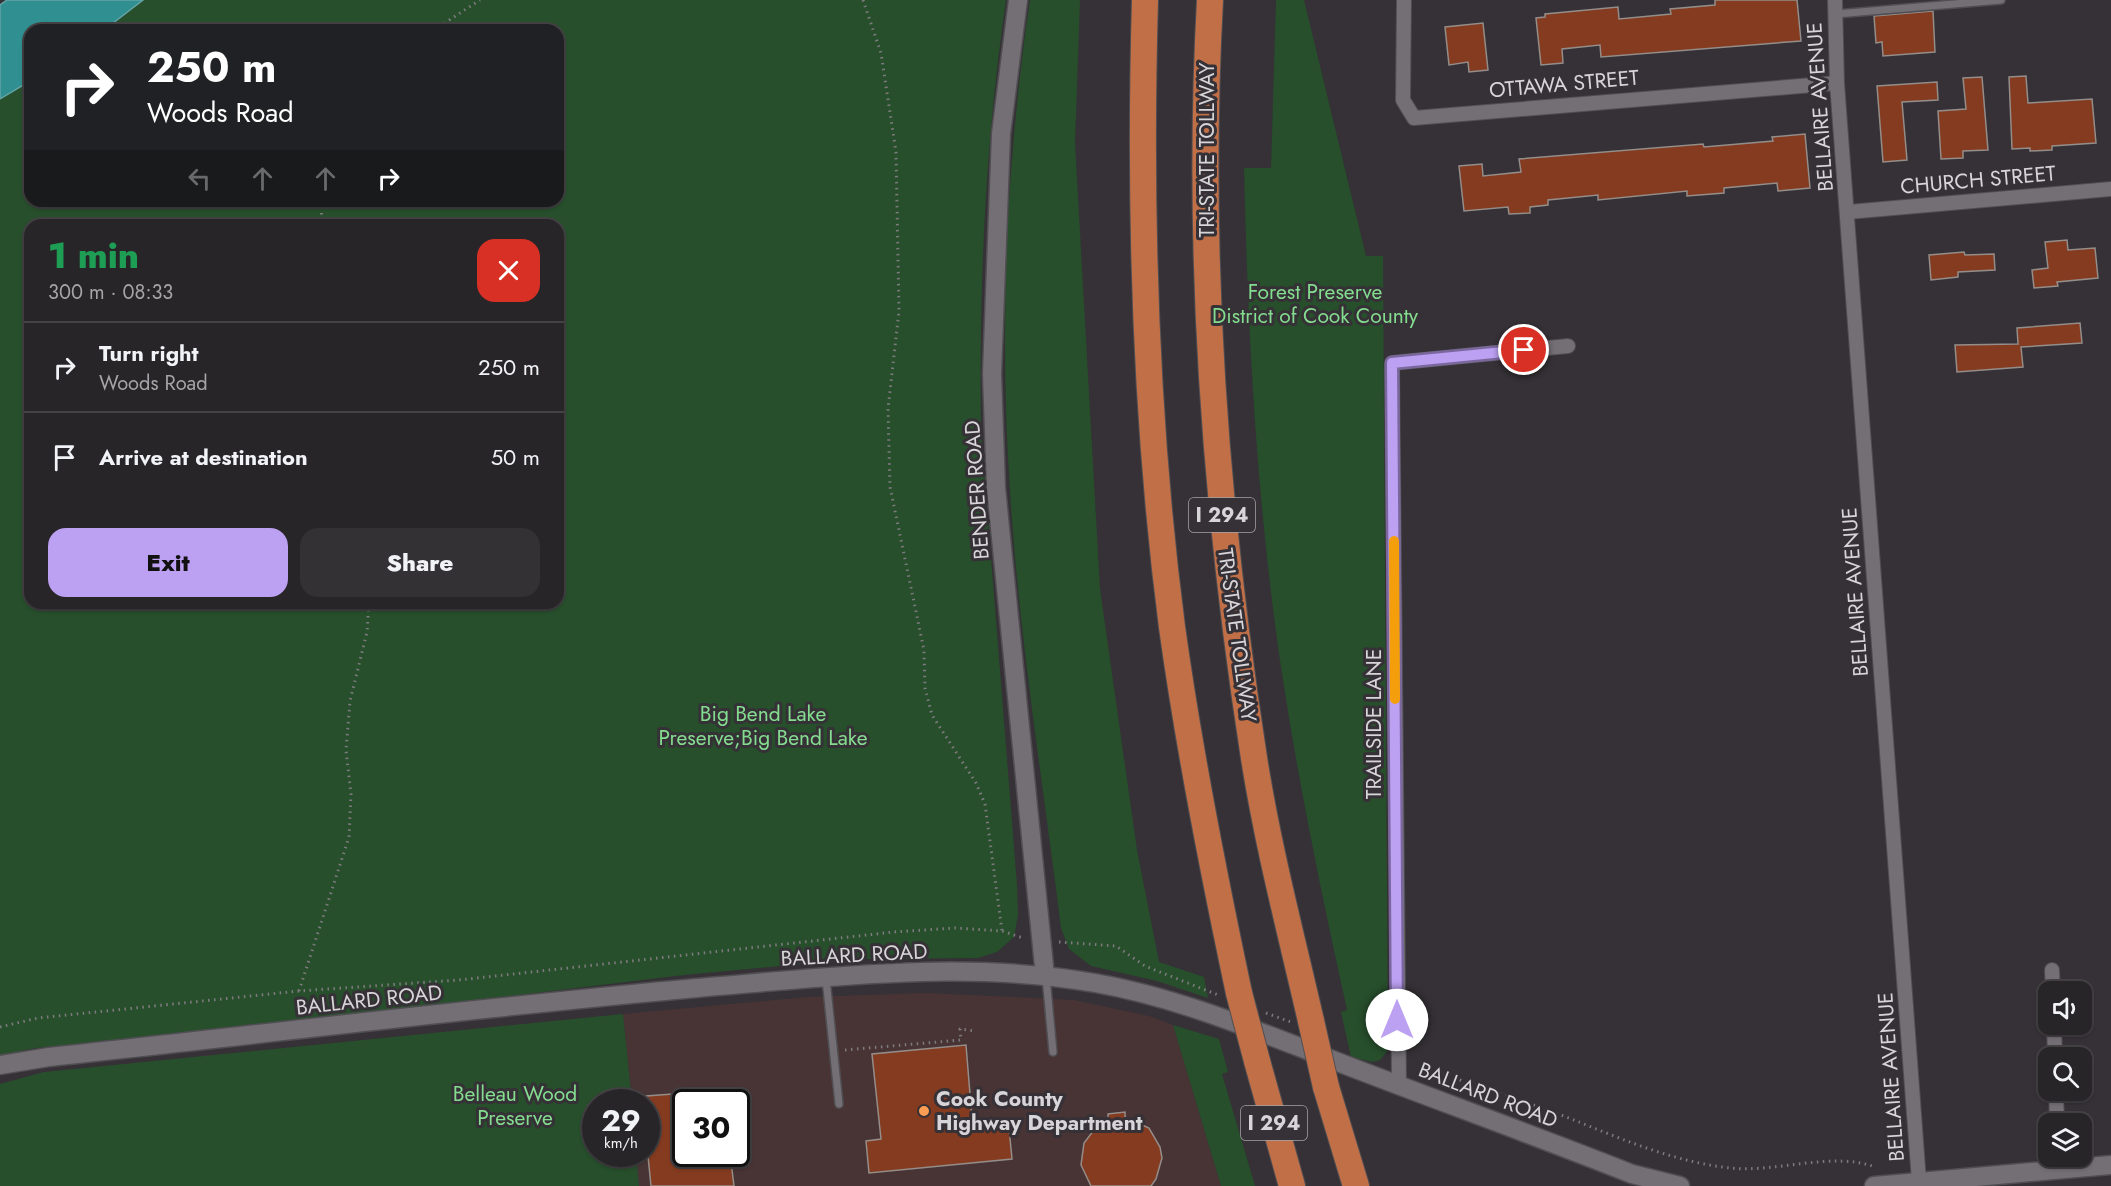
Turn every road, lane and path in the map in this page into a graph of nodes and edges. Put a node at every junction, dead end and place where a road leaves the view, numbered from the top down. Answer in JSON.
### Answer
{"nodes":[{"id":1,"x":480,"y":0,"type":"edge"},
{"id":2,"x":863,"y":0,"type":"edge"},
{"id":3,"x":1018,"y":0,"type":"edge"},
{"id":4,"x":1145,"y":0,"type":"edge"},
{"id":5,"x":1210,"y":0,"type":"edge"},
{"id":6,"x":1404,"y":0,"type":"edge"},
{"id":7,"x":2001,"y":0,"type":"edge"},
{"id":8,"x":1835,"y":7,"type":"edge"},
{"id":9,"x":443,"y":24,"type":"edge"},
{"id":10,"x":1838,"y":83,"type":"junction"},
{"id":11,"x":2111,"y":189,"type":"edge"},
{"id":12,"x":1848,"y":212,"type":"junction"},
{"id":13,"x":1568,"y":346,"type":"dead end"},
{"id":14,"x":369,"y":609,"type":"edge"},
{"id":15,"x":2052,"y":970,"type":"dead end"},
{"id":16,"x":826,"y":976,"type":"junction"},
{"id":17,"x":1046,"y":976,"type":"junction"},
{"id":18,"x":2052,"y":981,"type":"edge"},
{"id":19,"x":298,"y":991,"type":"junction"},
{"id":20,"x":0,"y":1027,"type":"edge"},
{"id":21,"x":975,"y":1031,"type":"dead end"},
{"id":22,"x":834,"y":1051,"type":"junction"},
{"id":23,"x":1053,"y":1052,"type":"dead end"},
{"id":24,"x":0,"y":1065,"type":"edge"},
{"id":25,"x":1419,"y":1074,"type":"dead end"},
{"id":26,"x":1399,"y":1085,"type":"junction"},
{"id":27,"x":839,"y":1104,"type":"dead end"},
{"id":28,"x":2092,"y":1164,"type":"edge"},
{"id":29,"x":2111,"y":1165,"type":"edge"},
{"id":30,"x":2038,"y":1166,"type":"edge"},
{"id":31,"x":1876,"y":1177,"type":"edge"},
{"id":32,"x":1632,"y":1180,"type":"edge"},
{"id":33,"x":1920,"y":1181,"type":"junction"},
{"id":34,"x":1292,"y":1186,"type":"edge"},
{"id":35,"x":1356,"y":1186,"type":"edge"},
{"id":36,"x":1680,"y":1186,"type":"edge"}],
"edges":[{"from":1,"to":9,"type":"path"},
{"from":2,"to":19,"type":"path"},
{"from":3,"to":17,"type":"street","name":"BENDER ROAD"},
{"from":4,"to":34,"type":"highway","number":"I 294","bridge":true},
{"from":5,"to":35,"type":"highway","name":"TRI-STATE TOLLWAY","number":"I 294","bridge":true},
{"from":6,"to":10,"type":"street","name":"OTTAWA STREET"},
{"from":7,"to":8,"type":"lane"},
{"from":8,"to":10,"type":"street","name":"BELLAIRE AVENUE"},
{"from":10,"to":12,"type":"street","name":"BELLAIRE AVENUE"},
{"from":11,"to":12,"type":"street","name":"CHURCH STREET"},
{"from":12,"to":33,"type":"street","name":"BELLAIRE AVENUE"},
{"from":13,"to":26,"type":"street","name":"TRAILSIDE LANE"},
{"from":14,"to":19,"type":"path"},
{"from":15,"to":18,"type":"street"},
{"from":16,"to":17,"type":"street","name":"BALLARD ROAD"},
{"from":16,"to":22,"type":"lane"},
{"from":16,"to":24,"type":"street","name":"BALLARD ROAD"},
{"from":17,"to":23,"type":"lane"},
{"from":17,"to":26,"type":"street","name":"BALLARD ROAD"},
{"from":19,"to":20,"type":"path"},
{"from":21,"to":22,"type":"path"},
{"from":22,"to":27,"type":"lane"},
{"from":25,"to":31,"type":"path"},
{"from":26,"to":32,"type":"street","name":"BALLARD ROAD"},
{"from":28,"to":29,"type":"street"},
{"from":30,"to":33,"type":"street"},
{"from":31,"to":33,"type":"street"},
{"from":32,"to":36,"type":"street","name":"BALLARD ROAD"}]}
